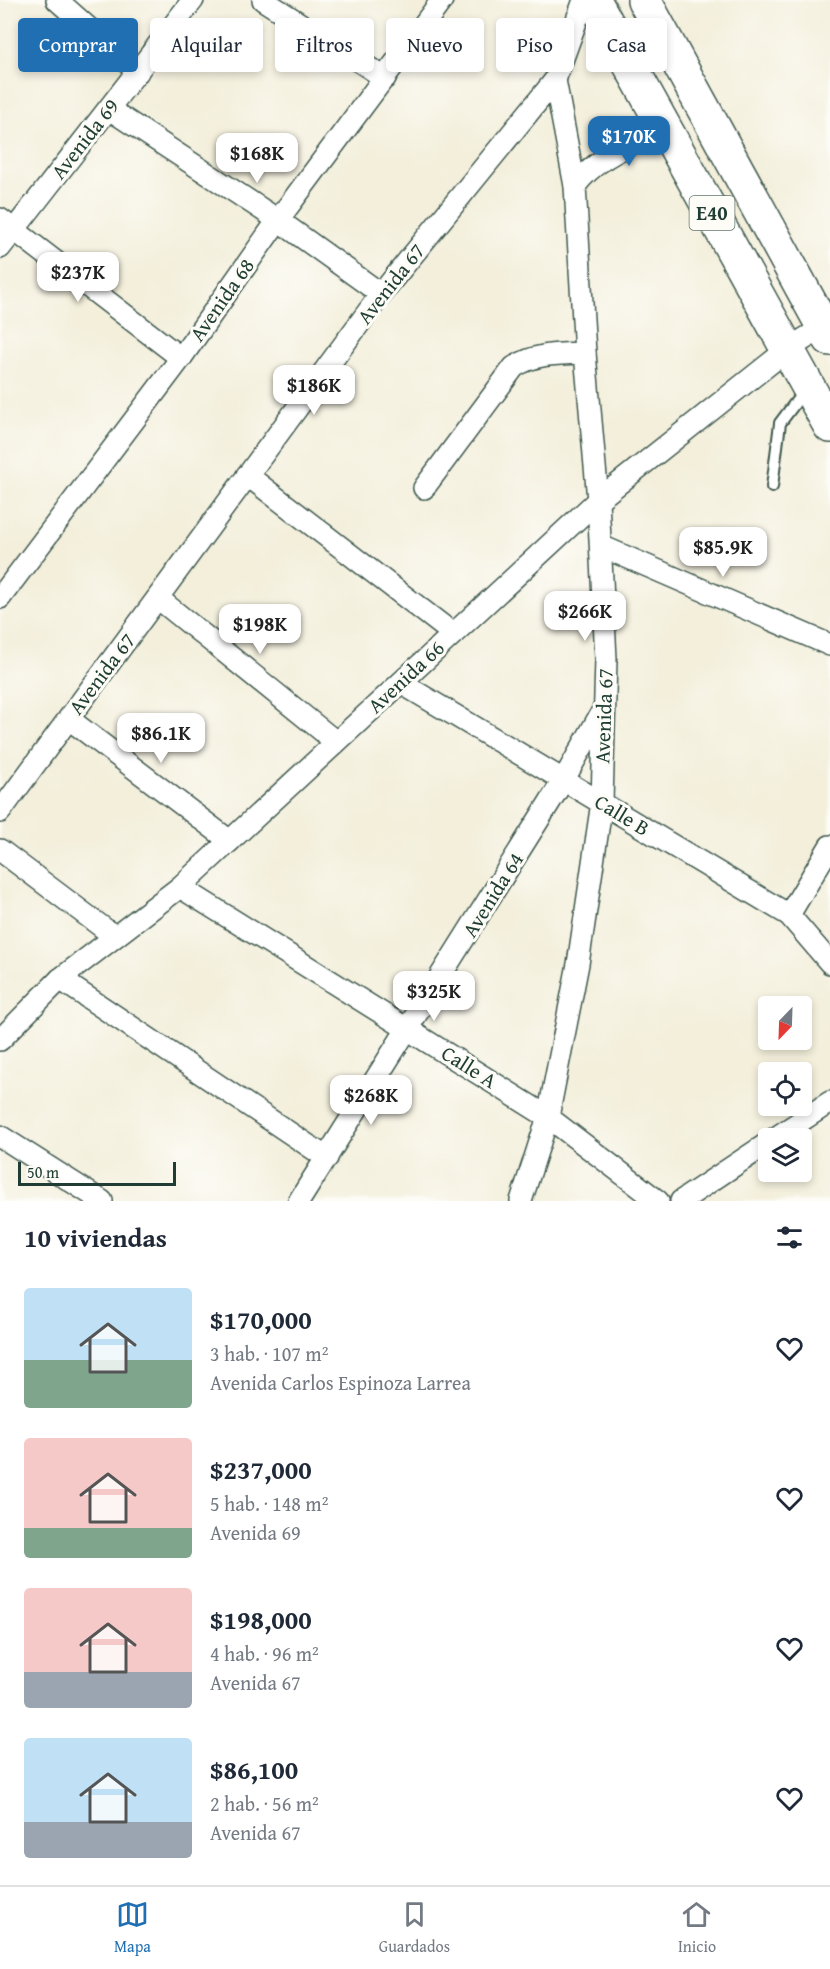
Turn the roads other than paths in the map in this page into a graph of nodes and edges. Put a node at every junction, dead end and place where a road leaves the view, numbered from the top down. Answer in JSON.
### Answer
{"nodes":[{"id":1,"x":57,"y":0,"type":"edge"},
{"id":2,"x":192,"y":0,"type":"edge"},
{"id":3,"x":263,"y":0,"type":"edge"},
{"id":4,"x":442,"y":0,"type":"edge"},
{"id":5,"x":584,"y":0,"type":"edge"},
{"id":6,"x":594,"y":0,"type":"edge"},
{"id":7,"x":644,"y":0,"type":"edge"},
{"id":8,"x":77,"y":18,"type":"edge"},
{"id":9,"x":138,"y":72,"type":"joint"},
{"id":10,"x":385,"y":78,"type":"junction"},
{"id":11,"x":555,"y":80,"type":"junction"},
{"id":12,"x":109,"y":109,"type":"junction"},
{"id":13,"x":665,"y":127,"type":"junction"},
{"id":14,"x":575,"y":186,"type":"junction"},
{"id":15,"x":278,"y":220,"type":"junction"},
{"id":16,"x":7,"y":224,"type":"edge"},
{"id":17,"x":0,"y":248,"type":"edge"},
{"id":18,"x":381,"y":294,"type":"junction"},
{"id":19,"x":828,"y":330,"type":"edge"},
{"id":20,"x":788,"y":349,"type":"junction"},
{"id":21,"x":585,"y":353,"type":"junction"},
{"id":22,"x":181,"y":358,"type":"junction"},
{"id":23,"x":808,"y":386,"type":"junction"},
{"id":24,"x":830,"y":426,"type":"edge"},
{"id":25,"x":247,"y":475,"type":"junction"},
{"id":26,"x":772,"y":487,"type":"dead end"},
{"id":27,"x":424,"y":488,"type":"dead end"},
{"id":28,"x":598,"y":500,"type":"junction"},
{"id":29,"x":601,"y":546,"type":"junction"},
{"id":30,"x":0,"y":598,"type":"edge"},
{"id":31,"x":159,"y":598,"type":"junction"},
{"id":32,"x":452,"y":633,"type":"junction"},
{"id":33,"x":830,"y":645,"type":"edge"},
{"id":34,"x":401,"y":682,"type":"junction"},
{"id":35,"x":604,"y":707,"type":"junction"},
{"id":36,"x":69,"y":719,"type":"junction"},
{"id":37,"x":336,"y":742,"type":"junction"},
{"id":38,"x":563,"y":781,"type":"junction"},
{"id":39,"x":602,"y":802,"type":"junction"},
{"id":40,"x":0,"y":812,"type":"edge"},
{"id":41,"x":230,"y":841,"type":"junction"},
{"id":42,"x":830,"y":846,"type":"edge"},
{"id":43,"x":0,"y":850,"type":"edge"},
{"id":44,"x":180,"y":887,"type":"junction"},
{"id":45,"x":789,"y":915,"type":"junction"},
{"id":46,"x":114,"y":936,"type":"junction"},
{"id":47,"x":830,"y":963,"type":"edge"},
{"id":48,"x":60,"y":979,"type":"junction"},
{"id":49,"x":409,"y":1029,"type":"junction"},
{"id":50,"x":0,"y":1040,"type":"edge"},
{"id":51,"x":830,"y":1102,"type":"edge"},
{"id":52,"x":548,"y":1117,"type":"junction"},
{"id":53,"x":790,"y":1128,"type":"edge"},
{"id":54,"x":2,"y":1141,"type":"edge"},
{"id":55,"x":758,"y":1150,"type":"edge"},
{"id":56,"x":327,"y":1158,"type":"junction"},
{"id":57,"x":102,"y":1201,"type":"edge"},
{"id":58,"x":299,"y":1201,"type":"edge"},
{"id":59,"x":521,"y":1201,"type":"edge"},
{"id":60,"x":658,"y":1201,"type":"edge"},
{"id":61,"x":681,"y":1201,"type":"edge"}],
"edges":[{"from":1,"to":8,"type":"street"},
{"from":2,"to":9,"type":"street","name":"Avenida 69"},
{"from":3,"to":10,"type":"street"},
{"from":4,"to":10,"type":"street","name":"Avenida 68"},
{"from":5,"to":11,"type":"street","name":"Avenida 67"},
{"from":6,"to":13,"type":"main road","number":"E40"},
{"from":7,"to":19,"type":"main road","number":"E40"},
{"from":9,"to":12,"type":"street","name":"Avenida 69"},
{"from":10,"to":15,"type":"street","name":"Avenida 68"},
{"from":11,"to":14,"type":"street","name":"Avenida 67"},
{"from":11,"to":18,"type":"street","name":"Avenida 67"},
{"from":12,"to":15,"type":"street"},
{"from":12,"to":16,"type":"street","name":"Avenida 69"},
{"from":13,"to":14,"type":"street"},
{"from":13,"to":20,"type":"main road","number":"E40"},
{"from":14,"to":21,"type":"street","name":"Avenida 67"},
{"from":15,"to":18,"type":"street"},
{"from":15,"to":22,"type":"street","name":"Avenida 68"},
{"from":16,"to":17,"type":"street","name":"Avenida 69"},
{"from":16,"to":22,"type":"street"},
{"from":18,"to":25,"type":"street","name":"Avenida 67"},
{"from":19,"to":20,"type":"street","name":"Avenida 66"},
{"from":20,"to":23,"type":"main road","number":"E40"},
{"from":20,"to":28,"type":"street","name":"Avenida 66"},
{"from":21,"to":27,"type":"street"},
{"from":21,"to":28,"type":"street","name":"Avenida 67"},
{"from":22,"to":30,"type":"street","name":"Avenida 68"},
{"from":23,"to":24,"type":"main road","number":"E40"},
{"from":23,"to":26,"type":"lane"},
{"from":25,"to":31,"type":"street","name":"Avenida 67"},
{"from":25,"to":32,"type":"street"},
{"from":28,"to":29,"type":"street","name":"Avenida 67"},
{"from":28,"to":32,"type":"street","name":"Avenida 66"},
{"from":29,"to":33,"type":"street"},
{"from":29,"to":35,"type":"street","name":"Avenida 67"},
{"from":31,"to":36,"type":"street","name":"Avenida 67"},
{"from":31,"to":37,"type":"street"},
{"from":32,"to":34,"type":"street","name":"Avenida 66"},
{"from":34,"to":37,"type":"street","name":"Avenida 66"},
{"from":34,"to":38,"type":"street","name":"Calle B"},
{"from":35,"to":38,"type":"street","name":"Avenida 64"},
{"from":35,"to":39,"type":"street","name":"Avenida 67"},
{"from":36,"to":40,"type":"street","name":"Avenida 67"},
{"from":36,"to":41,"type":"street"},
{"from":37,"to":41,"type":"street","name":"Avenida 66"},
{"from":38,"to":39,"type":"street","name":"Calle B"},
{"from":38,"to":49,"type":"street","name":"Avenida 64"},
{"from":39,"to":45,"type":"street","name":"Calle B"},
{"from":39,"to":52,"type":"street","name":"Avenida 67"},
{"from":41,"to":44,"type":"street","name":"Avenida 66"},
{"from":42,"to":45,"type":"street"},
{"from":43,"to":46,"type":"street"},
{"from":44,"to":46,"type":"street","name":"Avenida 66"},
{"from":44,"to":49,"type":"street","name":"Calle A"},
{"from":45,"to":47,"type":"street","name":"Calle B"},
{"from":46,"to":48,"type":"street","name":"Avenida 66"},
{"from":48,"to":50,"type":"street","name":"Avenida 66"},
{"from":48,"to":56,"type":"street"},
{"from":49,"to":52,"type":"street","name":"Calle A"},
{"from":49,"to":56,"type":"street","name":"Avenida 64"},
{"from":51,"to":53,"type":"street"},
{"from":52,"to":59,"type":"street","name":"Avenida 67"},
{"from":52,"to":60,"type":"street","name":"Calle A"},
{"from":54,"to":57,"type":"street"},
{"from":55,"to":61,"type":"street"},
{"from":56,"to":58,"type":"street","name":"Avenida 64"}]}
